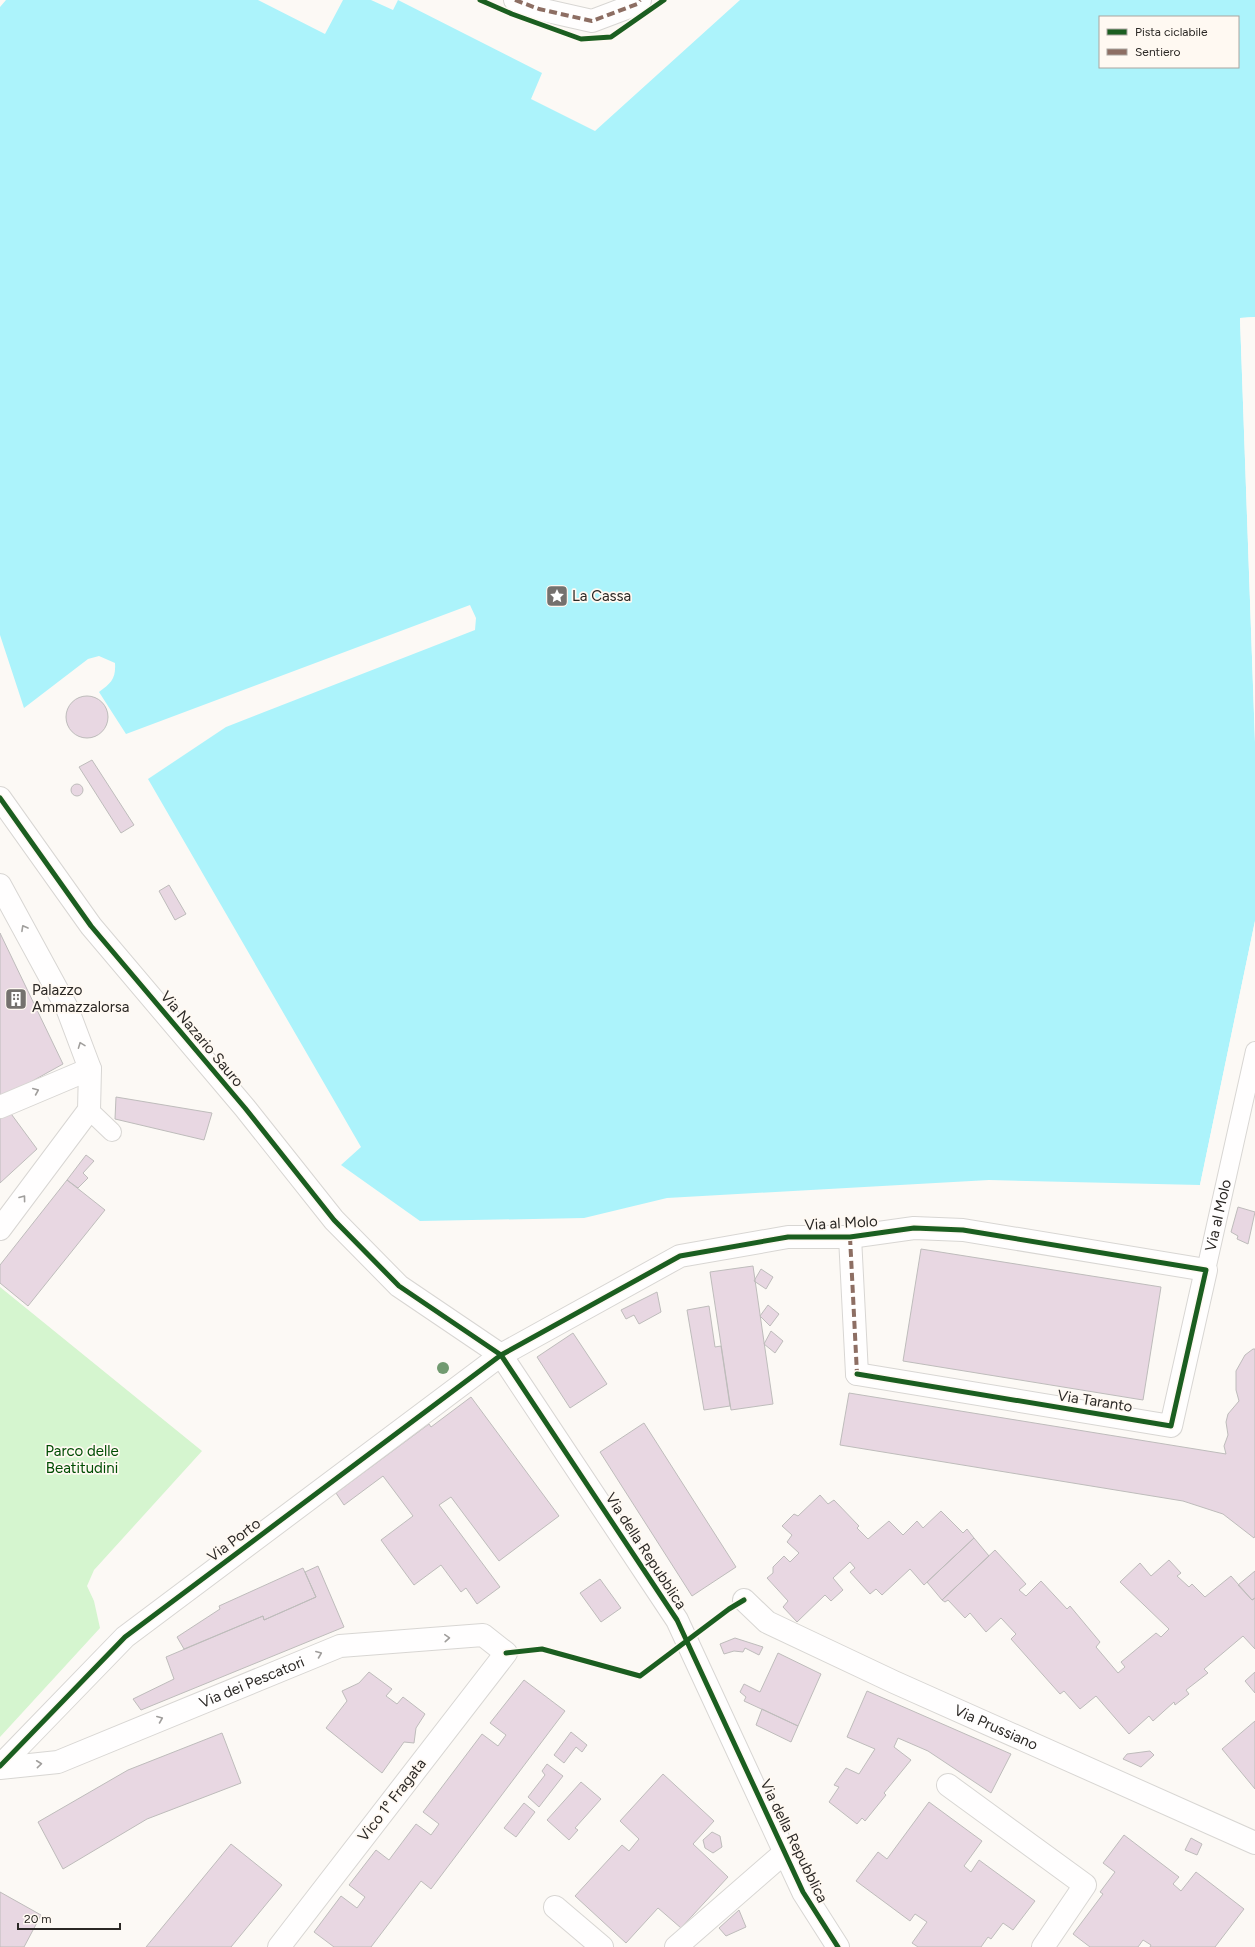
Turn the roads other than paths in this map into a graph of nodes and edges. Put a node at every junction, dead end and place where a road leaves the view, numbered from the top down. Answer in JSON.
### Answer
{"nodes":[{"id":1,"x":515,"y":0,"type":"edge"},
{"id":2,"x":640,"y":0,"type":"edge"},
{"id":3,"x":0,"y":798,"type":"edge"},
{"id":4,"x":2,"y":893,"type":"edge"},
{"id":5,"x":1255,"y":1051,"type":"edge"},
{"id":6,"x":90,"y":1069,"type":"junction"},
{"id":7,"x":0,"y":1107,"type":"edge"},
{"id":8,"x":89,"y":1110,"type":"junction"},
{"id":9,"x":112,"y":1132,"type":"dead end"},
{"id":10,"x":0,"y":1229,"type":"edge"},
{"id":11,"x":850,"y":1237,"type":"junction"},
{"id":12,"x":1206,"y":1270,"type":"junction"},
{"id":13,"x":399,"y":1286,"type":"joint"},
{"id":14,"x":501,"y":1355,"type":"junction"},
{"id":15,"x":744,"y":1600,"type":"dead end"},
{"id":16,"x":506,"y":1653,"type":"joint"},
{"id":17,"x":0,"y":1767,"type":"edge"},
{"id":18,"x":948,"y":1785,"type":"dead end"},
{"id":19,"x":1255,"y":1843,"type":"edge"},
{"id":20,"x":784,"y":1852,"type":"junction"},
{"id":21,"x":555,"y":1907,"type":"dead end"},
{"id":22,"x":279,"y":1947,"type":"edge"},
{"id":23,"x":602,"y":1947,"type":"edge"},
{"id":24,"x":676,"y":1947,"type":"edge"},
{"id":25,"x":838,"y":1947,"type":"edge"},
{"id":26,"x":1043,"y":1947,"type":"edge"}],
"edges":[{"from":1,"to":2,"type":"street"},
{"from":3,"to":13,"type":"street","name":"Via Nazario Sauro"},
{"from":6,"to":4,"type":"street","one_way":true},
{"from":5,"to":12,"type":"lane","name":"Via al Molo"},
{"from":7,"to":6,"type":"street","one_way":true},
{"from":6,"to":8,"type":"street"},
{"from":8,"to":9,"type":"lane"},
{"from":10,"to":8,"type":"street","one_way":true},
{"from":11,"to":12,"type":"street","name":"Via al Molo"},
{"from":11,"to":12,"type":"street","name":"Via Taranto"},
{"from":11,"to":14,"type":"street","name":"Via al Molo"},
{"from":13,"to":14,"type":"street","name":"Via della Repubblica"},
{"from":14,"to":17,"type":"street","name":"Via Porto"},
{"from":14,"to":20,"type":"street","name":"Via della Repubblica"},
{"from":15,"to":19,"type":"street","name":"Via Prussiano"},
{"from":17,"to":16,"type":"street","name":"Via dei Pescatori","one_way":true},
{"from":16,"to":22,"type":"street","name":"Vico 1º Fragata"},
{"from":18,"to":26,"type":"street"},
{"from":20,"to":24,"type":"street"},
{"from":20,"to":25,"type":"street","name":"Via della Repubblica"},
{"from":21,"to":23,"type":"street"}]}
